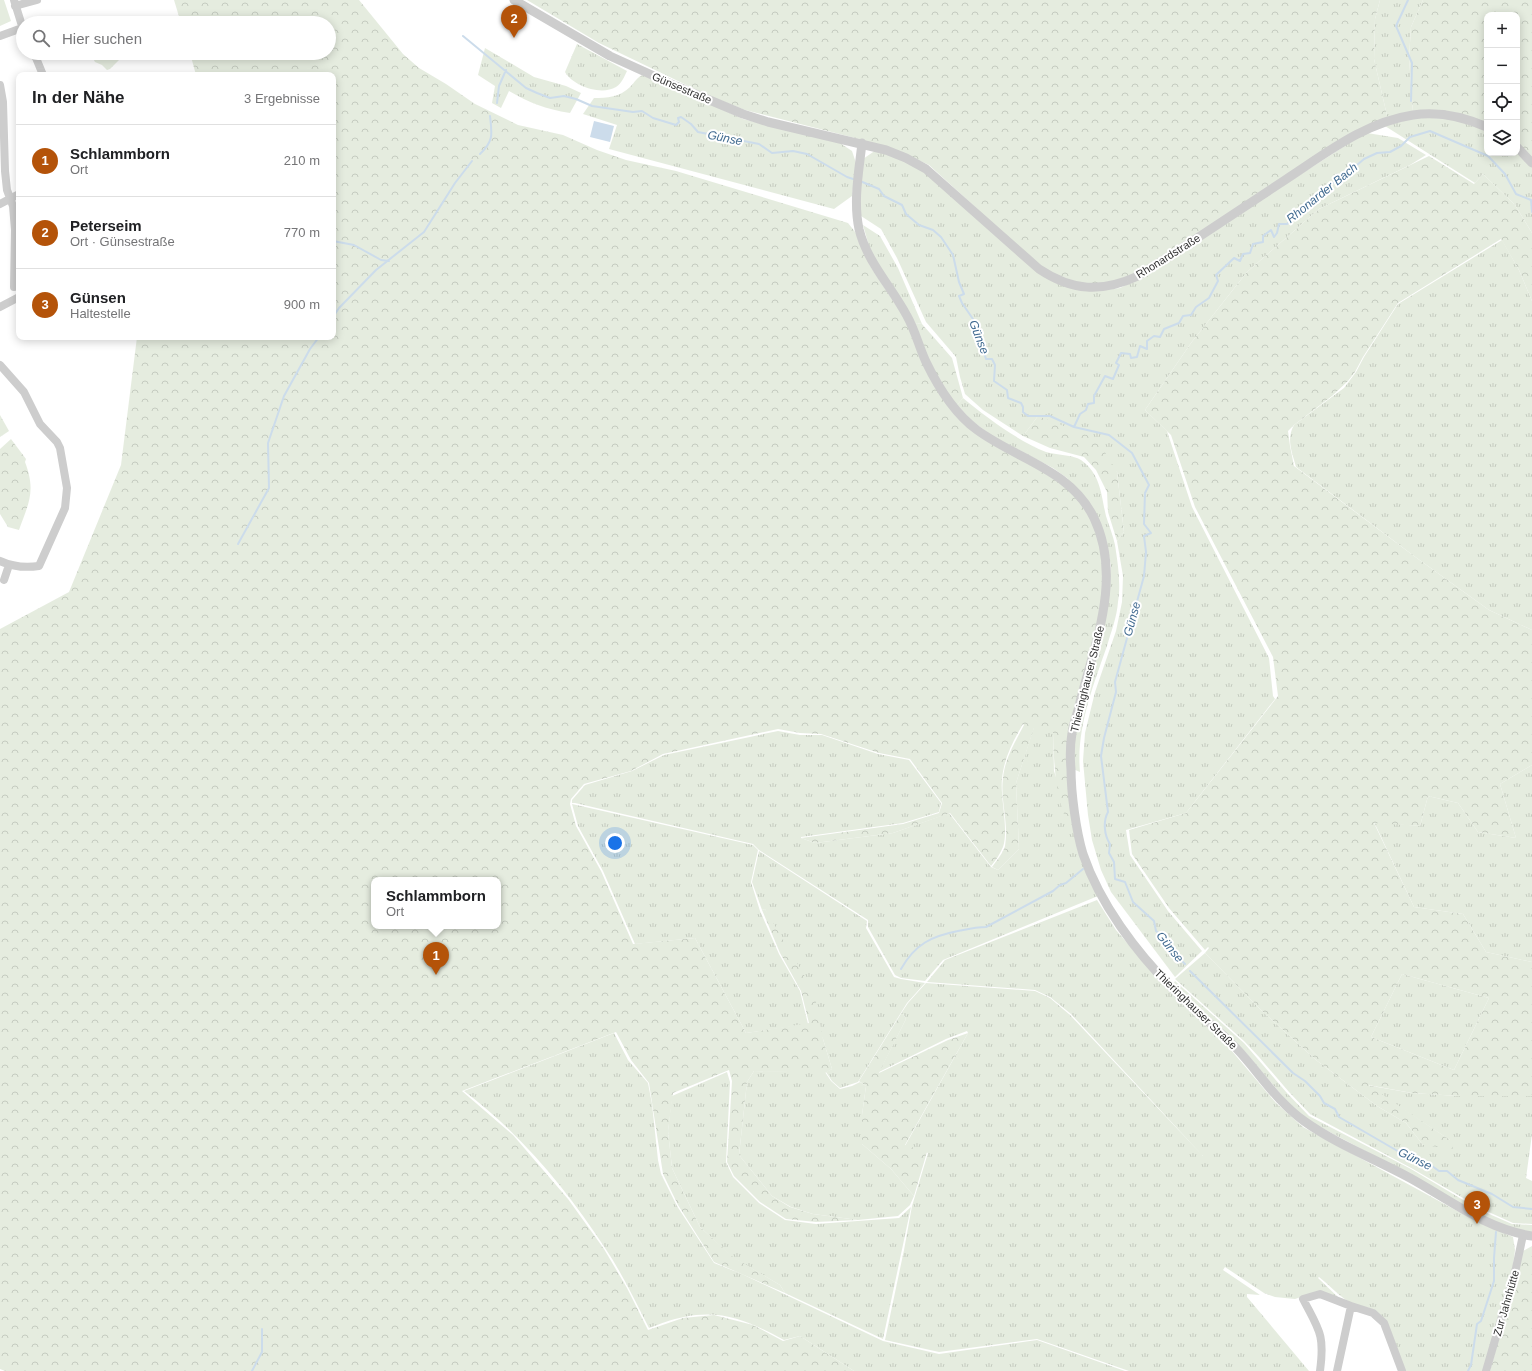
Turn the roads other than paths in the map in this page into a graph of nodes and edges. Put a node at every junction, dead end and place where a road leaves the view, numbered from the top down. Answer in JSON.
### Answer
{"nodes":[{"id":1,"x":37,"y":0,"type":"edge"},
{"id":2,"x":514,"y":0,"type":"edge"},
{"id":3,"x":14,"y":3,"type":"edge"},
{"id":4,"x":19,"y":16,"type":"edge"},
{"id":5,"x":16,"y":30,"type":"edge"},
{"id":6,"x":0,"y":36,"type":"edge"},
{"id":7,"x":37,"y":60,"type":"edge"},
{"id":8,"x":42,"y":72,"type":"edge"},
{"id":9,"x":0,"y":85,"type":"edge"},
{"id":10,"x":1484,"y":126,"type":"edge"},
{"id":11,"x":862,"y":143,"type":"junction"},
{"id":12,"x":1520,"y":150,"type":"edge"},
{"id":13,"x":1532,"y":163,"type":"edge"},
{"id":14,"x":16,"y":195,"type":"edge"},
{"id":15,"x":10,"y":198,"type":"junction"},
{"id":16,"x":0,"y":204,"type":"edge"},
{"id":17,"x":14,"y":287,"type":"dead end"},
{"id":18,"x":16,"y":299,"type":"edge"},
{"id":19,"x":0,"y":307,"type":"edge"},
{"id":20,"x":0,"y":365,"type":"edge"},
{"id":21,"x":0,"y":561,"type":"edge"},
{"id":22,"x":9,"y":565,"type":"junction"},
{"id":23,"x":4,"y":580,"type":"dead end"},
{"id":24,"x":1527,"y":1235,"type":"edge"},
{"id":25,"x":1351,"y":1306,"type":"junction"},
{"id":26,"x":1320,"y":1371,"type":"edge"},
{"id":27,"x":1337,"y":1371,"type":"edge"},
{"id":28,"x":1402,"y":1371,"type":"edge"},
{"id":29,"x":1486,"y":1371,"type":"edge"}],
"edges":[{"from":1,"to":3,"type":"street"},
{"from":2,"to":11,"type":"street","name":"Günsestraße"},
{"from":3,"to":4,"type":"street"},
{"from":5,"to":6,"type":"street"},
{"from":7,"to":8,"type":"street"},
{"from":9,"to":15,"type":"street"},
{"from":10,"to":11,"type":"street","name":"Rhonardstraße"},
{"from":11,"to":24,"type":"street","name":"Thieringhauser Straße"},
{"from":12,"to":13,"type":"street"},
{"from":14,"to":15,"type":"street"},
{"from":15,"to":16,"type":"street"},
{"from":15,"to":17,"type":"street"},
{"from":18,"to":19,"type":"street"},
{"from":20,"to":22,"type":"street"},
{"from":21,"to":22,"type":"street"},
{"from":22,"to":23,"type":"street"},
{"from":24,"to":29,"type":"street","name":"Zur Jahnhütte"},
{"from":25,"to":26,"type":"street"},
{"from":25,"to":27,"type":"street"},
{"from":25,"to":28,"type":"street"}]}
